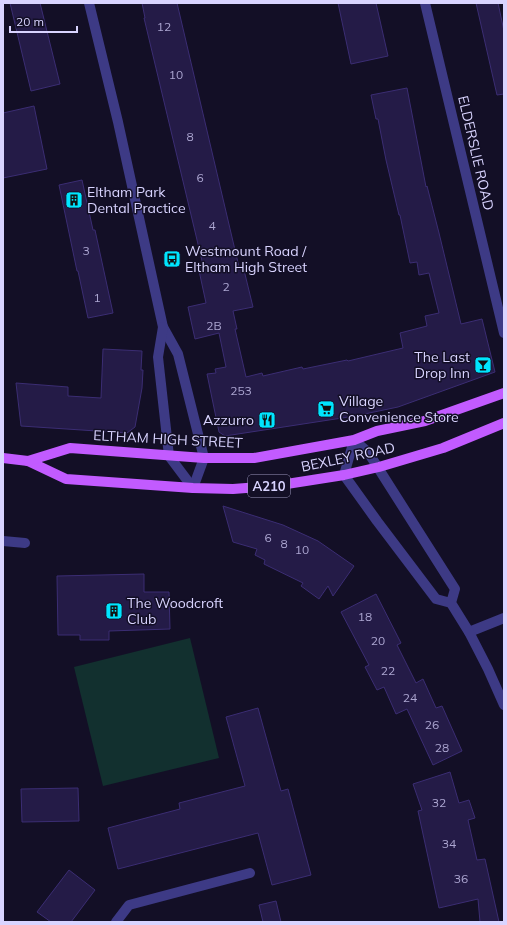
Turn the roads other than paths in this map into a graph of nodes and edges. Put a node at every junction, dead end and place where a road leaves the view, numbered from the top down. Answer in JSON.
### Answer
{"nodes":[{"id":1,"x":89,"y":3,"type":"edge"},
{"id":2,"x":425,"y":3,"type":"edge"},
{"id":3,"x":163,"y":327,"type":"junction"},
{"id":4,"x":504,"y":333,"type":"edge"},
{"id":5,"x":504,"y":392,"type":"edge"},
{"id":6,"x":504,"y":423,"type":"edge"},
{"id":7,"x":354,"y":440,"type":"junction"},
{"id":8,"x":169,"y":456,"type":"junction"},
{"id":9,"x":3,"y":458,"type":"edge"},
{"id":10,"x":204,"y":458,"type":"junction"},
{"id":11,"x":28,"y":461,"type":"junction"},
{"id":12,"x":379,"y":468,"type":"junction"},
{"id":13,"x":344,"y":475,"type":"junction"},
{"id":14,"x":193,"y":488,"type":"junction"},
{"id":15,"x":3,"y":541,"type":"edge"},
{"id":16,"x":25,"y":543,"type":"dead end"},
{"id":17,"x":451,"y":603,"type":"junction"},
{"id":18,"x":504,"y":618,"type":"edge"},
{"id":19,"x":469,"y":632,"type":"junction"},
{"id":20,"x":504,"y":705,"type":"edge"},
{"id":21,"x":250,"y":873,"type":"dead end"},
{"id":22,"x":116,"y":922,"type":"edge"}],
"edges":[{"from":1,"to":3,"type":"street"},
{"from":2,"to":4,"type":"street","name":"ELDERSLIE ROAD"},
{"from":3,"to":8,"type":"street"},
{"from":3,"to":10,"type":"street"},
{"from":5,"to":7,"type":"main road","name":"BEXLEY ROAD","number":"A210"},
{"from":6,"to":12,"type":"main road","name":"BEXLEY ROAD","number":"A210"},
{"from":7,"to":10,"type":"main road","name":"ELTHAM HIGH STREET","number":"A210"},
{"from":7,"to":12,"type":"street"},
{"from":7,"to":13,"type":"street"},
{"from":8,"to":10,"type":"main road","name":"ELTHAM HIGH STREET","number":"A210"},
{"from":8,"to":11,"type":"main road","name":"ELTHAM HIGH STREET","number":"A210"},
{"from":8,"to":14,"type":"street"},
{"from":9,"to":11,"type":"main road","name":"ELTHAM HIGH STREET","number":"A210"},
{"from":10,"to":14,"type":"street"},
{"from":11,"to":14,"type":"main road","name":"ELTHAM HIGH STREET","number":"A210"},
{"from":12,"to":13,"type":"main road","name":"BEXLEY ROAD","number":"A210"},
{"from":12,"to":17,"type":"street"},
{"from":13,"to":14,"type":"main road","name":"BEXLEY ROAD","number":"A210"},
{"from":13,"to":17,"type":"street"},
{"from":15,"to":16,"type":"street"},
{"from":17,"to":19,"type":"street"},
{"from":18,"to":19,"type":"street"},
{"from":19,"to":20,"type":"street"},
{"from":21,"to":22,"type":"street"}]}
